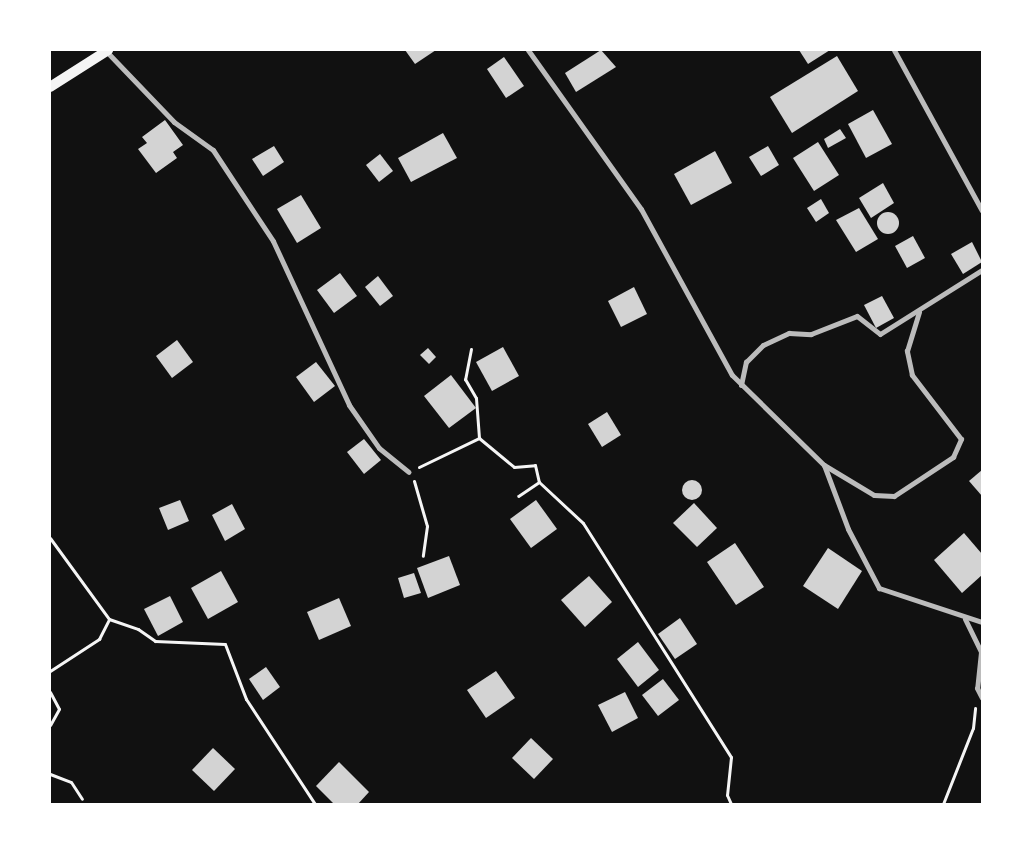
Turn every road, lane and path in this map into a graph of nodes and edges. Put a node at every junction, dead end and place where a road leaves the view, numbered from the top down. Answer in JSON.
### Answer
{"nodes":[{"id":1,"x":528,"y":50,"type":"edge"},
{"id":2,"x":894,"y":50,"type":"edge"},
{"id":3,"x":107,"y":51,"type":"edge"},
{"id":4,"x":50,"y":87,"type":"edge"},
{"id":5,"x":982,"y":211,"type":"edge"},
{"id":6,"x":982,"y":270,"type":"edge"},
{"id":7,"x":919,"y":312,"type":"junction"},
{"id":8,"x":471,"y":349,"type":"dead end"},
{"id":9,"x":741,"y":385,"type":"junction"},
{"id":10,"x":479,"y":438,"type":"junction"},
{"id":11,"x":824,"y":465,"type":"junction"},
{"id":12,"x":409,"y":472,"type":"junction"},
{"id":13,"x":539,"y":482,"type":"junction"},
{"id":14,"x":518,"y":496,"type":"dead end"},
{"id":15,"x":50,"y":538,"type":"edge"},
{"id":16,"x":423,"y":556,"type":"dead end"},
{"id":17,"x":109,"y":619,"type":"junction"},
{"id":18,"x":965,"y":619,"type":"junction"},
{"id":19,"x":982,"y":622,"type":"edge"},
{"id":20,"x":50,"y":671,"type":"edge"},
{"id":21,"x":977,"y":688,"type":"junction"},
{"id":22,"x":50,"y":692,"type":"edge"},
{"id":23,"x":982,"y":698,"type":"edge"},
{"id":24,"x":50,"y":725,"type":"edge"},
{"id":25,"x":50,"y":774,"type":"edge"},
{"id":26,"x":82,"y":800,"type":"dead end"},
{"id":27,"x":315,"y":804,"type":"edge"},
{"id":28,"x":731,"y":804,"type":"edge"},
{"id":29,"x":943,"y":804,"type":"edge"}],
"edges":[{"from":1,"to":9,"type":"street"},
{"from":2,"to":5,"type":"street"},
{"from":3,"to":4,"type":"main road"},
{"from":3,"to":12,"type":"street"},
{"from":6,"to":7,"type":"street"},
{"from":7,"to":9,"type":"street"},
{"from":7,"to":11,"type":"street"},
{"from":8,"to":10,"type":"path"},
{"from":9,"to":11,"type":"street"},
{"from":10,"to":12,"type":"path"},
{"from":10,"to":13,"type":"path"},
{"from":11,"to":18,"type":"street"},
{"from":12,"to":16,"type":"path"},
{"from":13,"to":14,"type":"path"},
{"from":13,"to":28,"type":"path"},
{"from":15,"to":17,"type":"path"},
{"from":17,"to":20,"type":"path"},
{"from":17,"to":27,"type":"path"},
{"from":18,"to":19,"type":"street"},
{"from":18,"to":21,"type":"street"},
{"from":21,"to":23,"type":"street"},
{"from":21,"to":29,"type":"path"},
{"from":22,"to":24,"type":"path"},
{"from":25,"to":26,"type":"path"}]}
